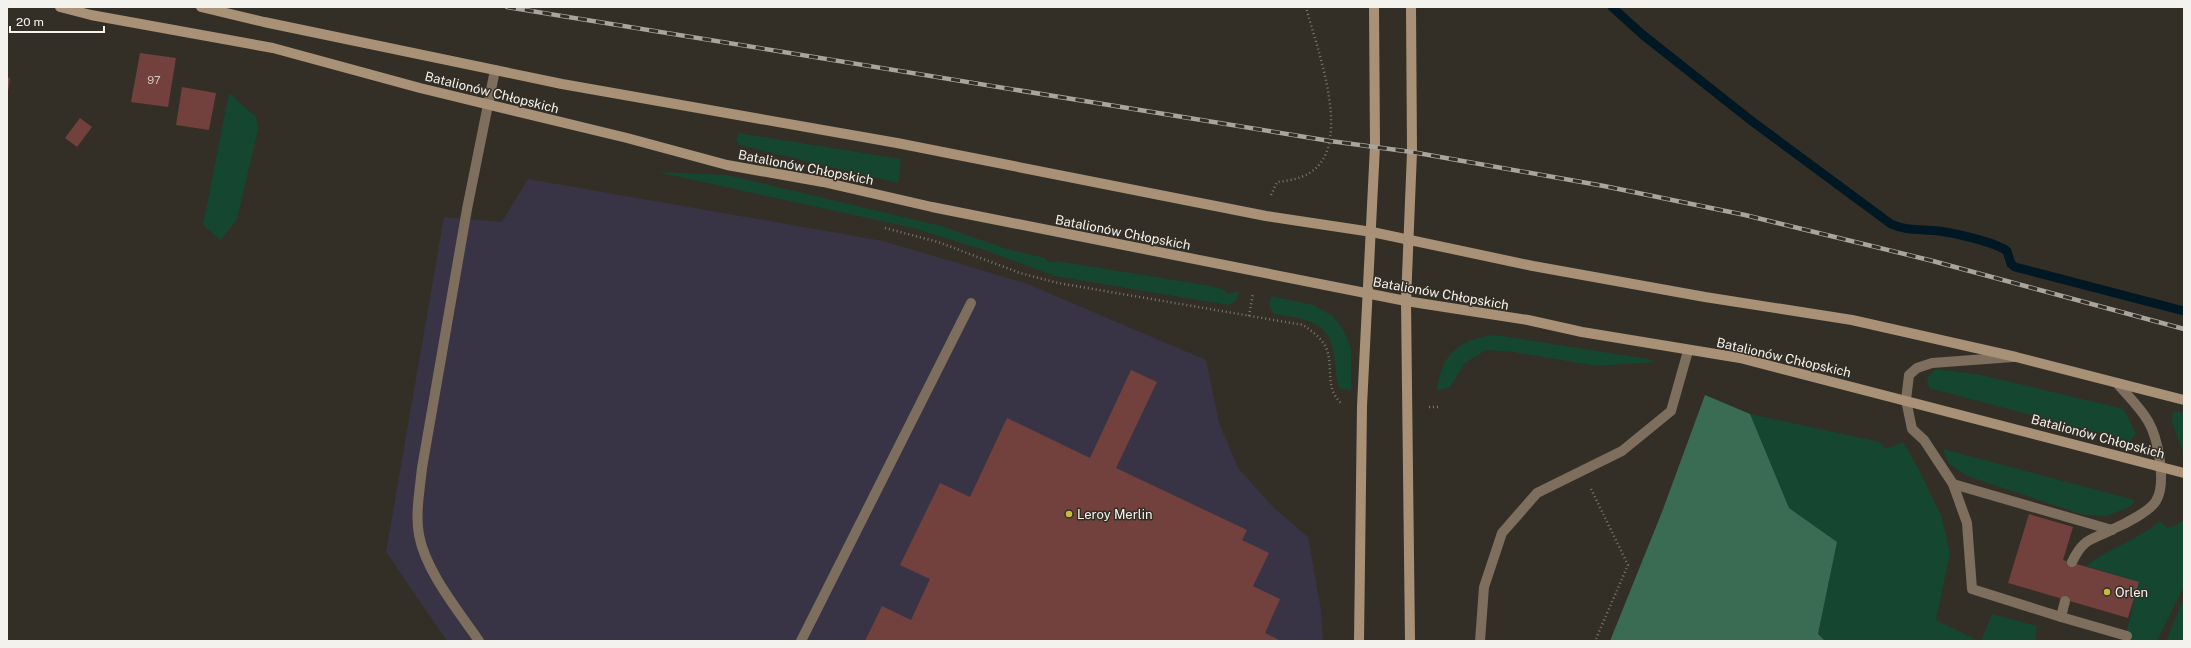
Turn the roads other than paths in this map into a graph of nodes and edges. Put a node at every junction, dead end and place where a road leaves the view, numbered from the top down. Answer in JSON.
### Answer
{"nodes":[{"id":1,"x":60,"y":7,"type":"edge"},
{"id":2,"x":201,"y":7,"type":"edge"},
{"id":3,"x":1374,"y":7,"type":"edge"},
{"id":4,"x":1411,"y":7,"type":"edge"},
{"id":5,"x":494,"y":70,"type":"junction"},
{"id":6,"x":488,"y":105,"type":"junction"},
{"id":7,"x":1372,"y":232,"type":"junction"},
{"id":8,"x":1407,"y":241,"type":"junction"},
{"id":9,"x":1367,"y":293,"type":"junction"},
{"id":10,"x":1406,"y":301,"type":"junction"},
{"id":11,"x":970,"y":303,"type":"dead end"},
{"id":12,"x":1688,"y":351,"type":"junction"},
{"id":13,"x":2016,"y":357,"type":"junction"},
{"id":14,"x":2117,"y":383,"type":"junction"},
{"id":15,"x":1906,"y":400,"type":"junction"},
{"id":16,"x":2184,"y":400,"type":"edge"},
{"id":17,"x":2162,"y":467,"type":"junction"},
{"id":18,"x":2184,"y":472,"type":"edge"},
{"id":19,"x":1952,"y":484,"type":"junction"},
{"id":20,"x":2112,"y":530,"type":"junction"},
{"id":21,"x":2072,"y":562,"type":"dead end"},
{"id":22,"x":2066,"y":601,"type":"dead end"},
{"id":23,"x":2061,"y":617,"type":"junction"},
{"id":24,"x":2127,"y":636,"type":"dead end"},
{"id":25,"x":479,"y":641,"type":"edge"},
{"id":26,"x":801,"y":641,"type":"edge"},
{"id":27,"x":1359,"y":641,"type":"edge"},
{"id":28,"x":1410,"y":641,"type":"edge"},
{"id":29,"x":1480,"y":641,"type":"edge"}],
"edges":[{"from":1,"to":6,"type":"main road","name":"Batalionów Chłopskich"},
{"from":2,"to":5,"type":"main road","name":"Batalionów Chłopskich"},
{"from":3,"to":7,"type":"main road"},
{"from":4,"to":8,"type":"main road"},
{"from":5,"to":6,"type":"lane"},
{"from":5,"to":7,"type":"main road","name":"Batalionów Chłopskich"},
{"from":6,"to":9,"type":"main road","name":"Batalionów Chłopskich"},
{"from":6,"to":25,"type":"lane"},
{"from":7,"to":8,"type":"main road","name":"Batalionów Chłopskich"},
{"from":7,"to":9,"type":"main road"},
{"from":8,"to":10,"type":"main road"},
{"from":8,"to":13,"type":"main road","name":"Batalionów Chłopskich"},
{"from":9,"to":10,"type":"main road","name":"Batalionów Chłopskich"},
{"from":9,"to":27,"type":"main road"},
{"from":10,"to":12,"type":"main road","name":"Batalionów Chłopskich"},
{"from":10,"to":28,"type":"main road"},
{"from":11,"to":26,"type":"lane"},
{"from":12,"to":15,"type":"main road","name":"Batalionów Chłopskich"},
{"from":12,"to":29,"type":"lane"},
{"from":13,"to":14,"type":"main road","name":"Batalionów Chłopskich"},
{"from":13,"to":15,"type":"lane"},
{"from":14,"to":16,"type":"main road","name":"Batalionów Chłopskich"},
{"from":14,"to":17,"type":"lane"},
{"from":15,"to":17,"type":"main road","name":"Batalionów Chłopskich"},
{"from":15,"to":19,"type":"lane"},
{"from":17,"to":18,"type":"main road","name":"Batalionów Chłopskich"},
{"from":17,"to":20,"type":"lane"},
{"from":19,"to":20,"type":"lane"},
{"from":19,"to":23,"type":"lane"},
{"from":20,"to":21,"type":"lane"},
{"from":22,"to":23,"type":"lane"},
{"from":23,"to":24,"type":"lane"}]}
